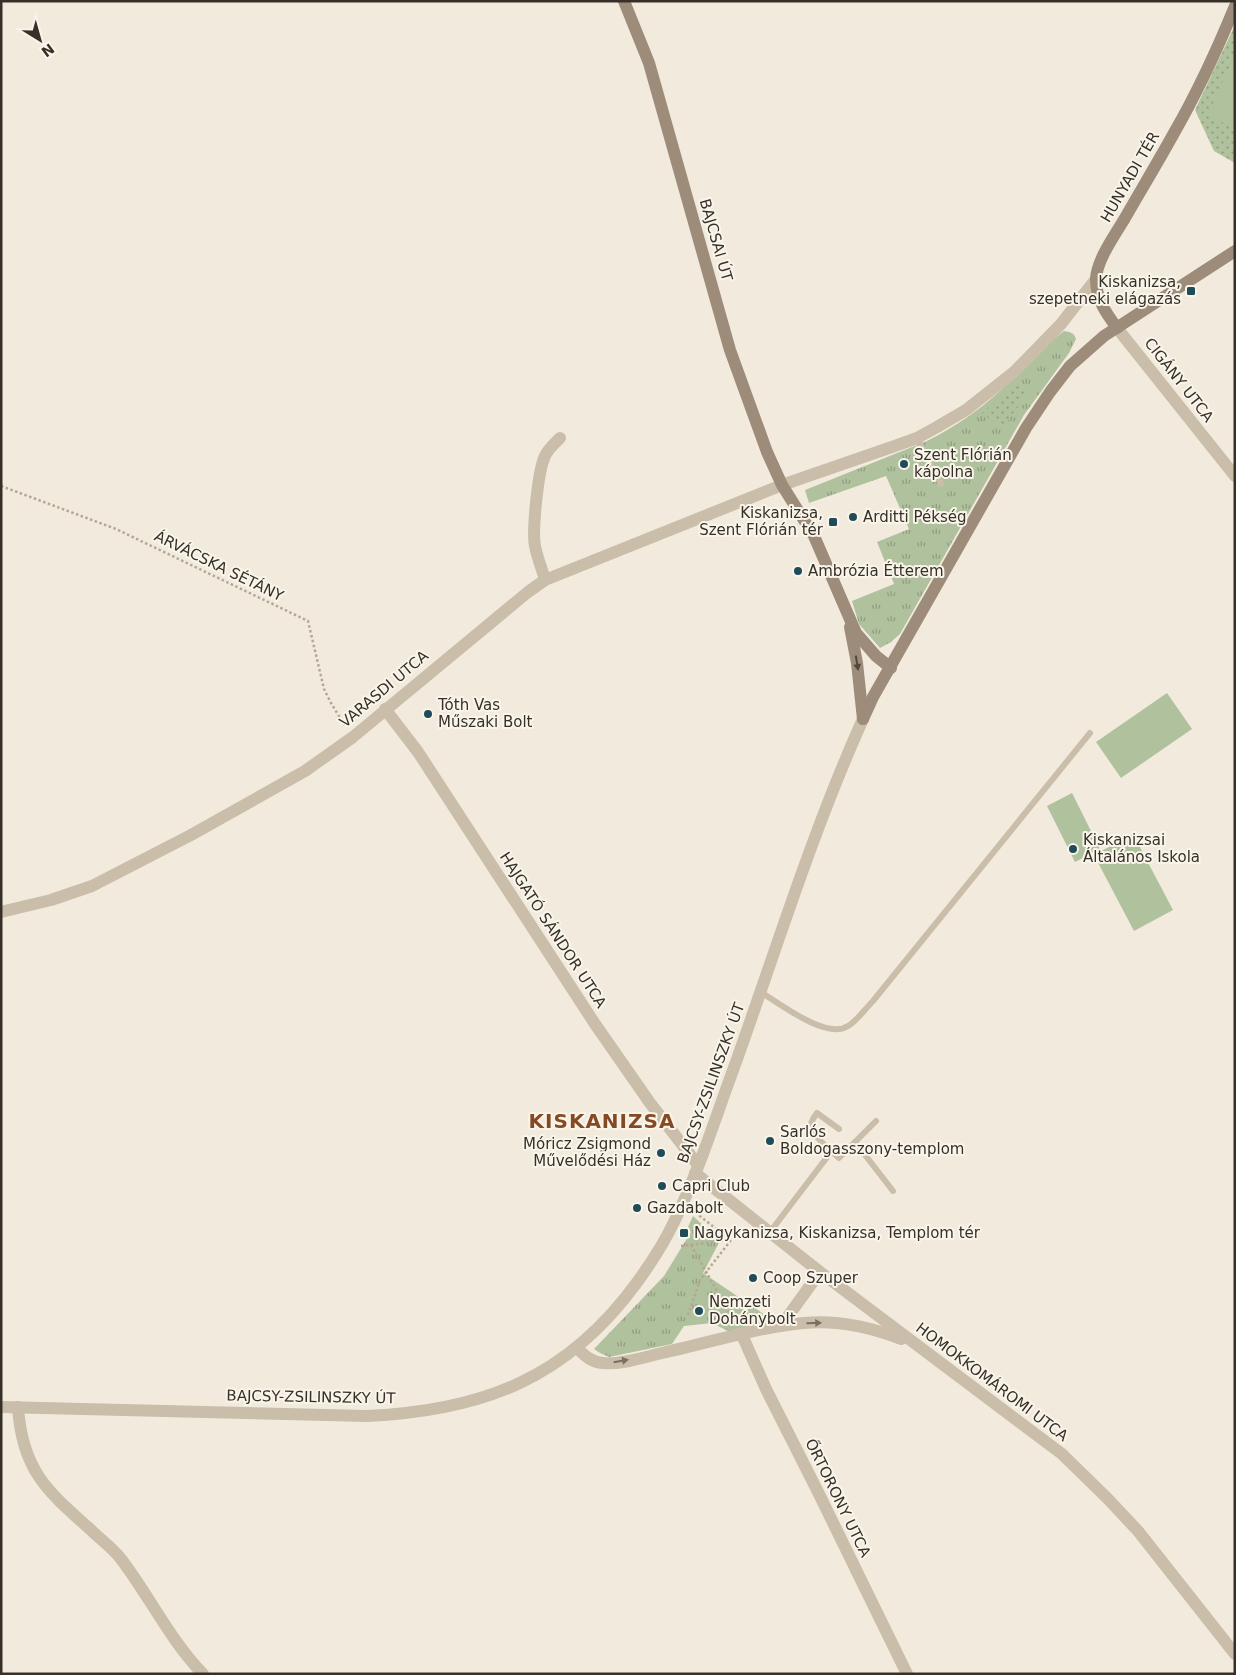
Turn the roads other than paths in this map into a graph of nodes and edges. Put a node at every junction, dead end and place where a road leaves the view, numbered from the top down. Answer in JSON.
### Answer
{"nodes":[{"id":1,"x":624,"y":1,"type":"edge"},
{"id":2,"x":1235,"y":6,"type":"edge"},
{"id":3,"x":1235,"y":251,"type":"edge"},
{"id":4,"x":1096,"y":279,"type":"junction"},
{"id":5,"x":1117,"y":328,"type":"junction"},
{"id":6,"x":560,"y":438,"type":"dead end"},
{"id":7,"x":917,"y":438,"type":"junction"},
{"id":8,"x":1235,"y":476,"type":"edge"},
{"id":9,"x":941,"y":484,"type":"dead end"},
{"id":10,"x":782,"y":485,"type":"junction"},
{"id":11,"x":546,"y":580,"type":"junction"},
{"id":12,"x":847,"y":615,"type":"junction"},
{"id":13,"x":890,"y":668,"type":"junction"},
{"id":14,"x":385,"y":709,"type":"junction"},
{"id":15,"x":863,"y":719,"type":"junction"},
{"id":16,"x":1090,"y":733,"type":"dead end"},
{"id":17,"x":1,"y":912,"type":"edge"},
{"id":18,"x":761,"y":992,"type":"junction"},
{"id":19,"x":876,"y":1121,"type":"dead end"},
{"id":20,"x":839,"y":1129,"type":"dead end"},
{"id":21,"x":856,"y":1142,"type":"junction"},
{"id":22,"x":831,"y":1152,"type":"junction"},
{"id":23,"x":696,"y":1169,"type":"junction"},
{"id":24,"x":893,"y":1191,"type":"dead end"},
{"id":25,"x":770,"y":1232,"type":"junction"},
{"id":26,"x":820,"y":1272,"type":"junction"},
{"id":27,"x":781,"y":1326,"type":"junction"},
{"id":28,"x":742,"y":1335,"type":"junction"},
{"id":29,"x":913,"y":1343,"type":"junction"},
{"id":30,"x":577,"y":1348,"type":"junction"},
{"id":31,"x":1,"y":1407,"type":"edge"},
{"id":32,"x":18,"y":1407,"type":"junction"},
{"id":33,"x":1235,"y":1654,"type":"edge"},
{"id":34,"x":203,"y":1674,"type":"edge"},
{"id":35,"x":907,"y":1674,"type":"edge"}],
"edges":[{"from":1,"to":10,"type":"main road","name":"BAJCSAI ÚT"},
{"from":2,"to":4,"type":"main road","name":"HUNYADI TÉR"},
{"from":3,"to":5,"type":"main road"},
{"from":4,"to":5,"type":"main road","name":"HUNYADI TÉR"},
{"from":4,"to":7,"type":"street","name":"VARASDI UTCA"},
{"from":5,"to":8,"type":"street","name":"CIGÁNY UTCA"},
{"from":5,"to":13,"type":"main road","name":"BAJCSY-ZSILINSZKY ÚT"},
{"from":6,"to":11,"type":"street"},
{"from":7,"to":9,"type":"lane"},
{"from":7,"to":10,"type":"street","name":"VARASDI UTCA"},
{"from":10,"to":11,"type":"street","name":"VARASDI UTCA"},
{"from":10,"to":12,"type":"main road","name":"BAJCSAI ÚT"},
{"from":11,"to":14,"type":"street","name":"VARASDI UTCA"},
{"from":12,"to":13,"type":"main road"},
{"from":12,"to":15,"type":"main road","one_way":true},
{"from":13,"to":15,"type":"main road","name":"BAJCSY-ZSILINSZKY ÚT"},
{"from":14,"to":17,"type":"street","name":"VARASDI UTCA"},
{"from":14,"to":23,"type":"street","name":"HAJGATÓ SÁNDOR UTCA"},
{"from":15,"to":18,"type":"street","name":"BAJCSY-ZSILINSZKY ÚT"},
{"from":16,"to":18,"type":"lane"},
{"from":18,"to":23,"type":"street","name":"BAJCSY-ZSILINSZKY ÚT"},
{"from":19,"to":21,"type":"lane"},
{"from":20,"to":22,"type":"lane"},
{"from":21,"to":22,"type":"lane"},
{"from":21,"to":24,"type":"lane"},
{"from":22,"to":25,"type":"lane"},
{"from":23,"to":25,"type":"street","name":"HOMOKKOMÁROMI UTCA"},
{"from":23,"to":30,"type":"street","name":"BAJCSY-ZSILINSZKY ÚT"},
{"from":25,"to":26,"type":"street","name":"HOMOKKOMÁROMI UTCA"},
{"from":26,"to":27,"type":"street"},
{"from":26,"to":29,"type":"street","name":"HOMOKKOMÁROMI UTCA"},
{"from":27,"to":28,"type":"street"},
{"from":27,"to":29,"type":"street","one_way":true},
{"from":30,"to":28,"type":"street","one_way":true},
{"from":28,"to":35,"type":"street","name":"ŐRTORONY UTCA"},
{"from":29,"to":33,"type":"street","name":"HOMOKKOMÁROMI UTCA"},
{"from":30,"to":32,"type":"street","name":"BAJCSY-ZSILINSZKY ÚT"},
{"from":31,"to":32,"type":"street","name":"BAJCSY-ZSILINSZKY ÚT"},
{"from":32,"to":34,"type":"street"}]}
